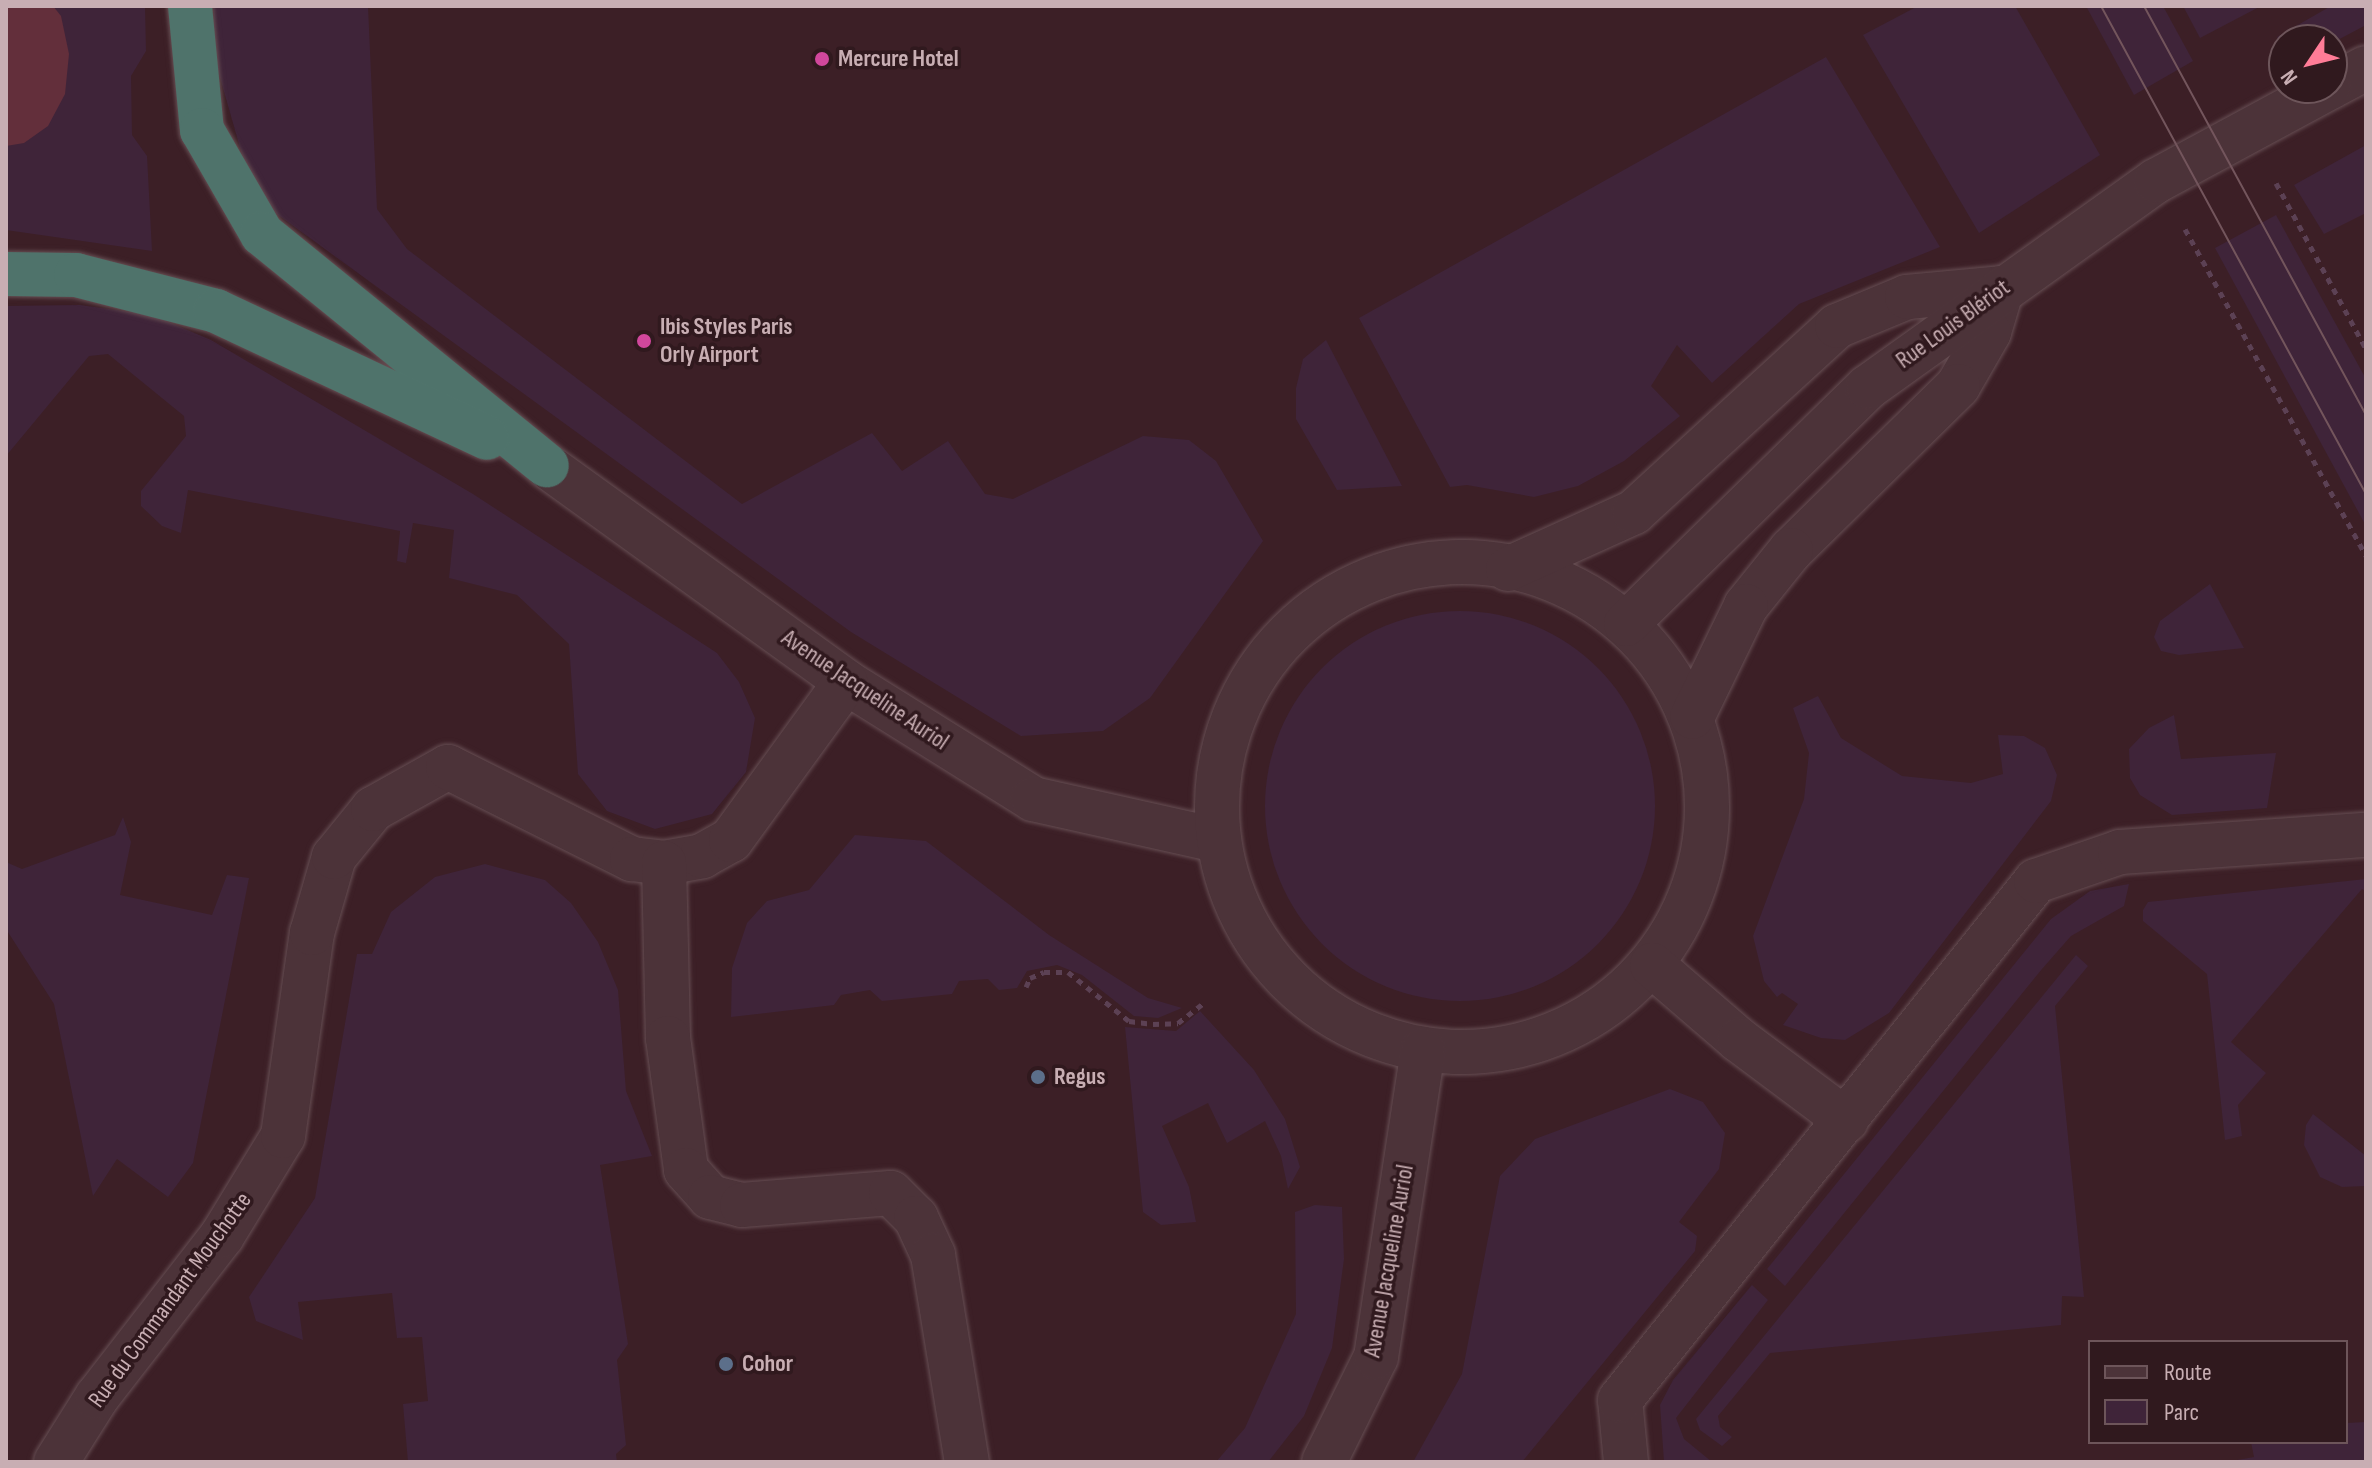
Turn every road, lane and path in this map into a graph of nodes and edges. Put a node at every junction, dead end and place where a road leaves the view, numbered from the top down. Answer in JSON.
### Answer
{"nodes":[{"id":1,"x":190,"y":6,"type":"edge"},
{"id":2,"x":2366,"y":68,"type":"edge"},
{"id":3,"x":2348,"y":78,"type":"edge"},
{"id":4,"x":2297,"y":104,"type":"edge"},
{"id":5,"x":2276,"y":183,"type":"dead end"},
{"id":6,"x":2179,"y":217,"type":"dead end"},
{"id":7,"x":6,"y":274,"type":"edge"},
{"id":8,"x":2002,"y":288,"type":"junction"},
{"id":9,"x":2366,"y":349,"type":"edge"},
{"id":10,"x":547,"y":466,"type":"junction"},
{"id":11,"x":2366,"y":556,"type":"edge"},
{"id":12,"x":1508,"y":569,"type":"junction"},
{"id":13,"x":1626,"y":624,"type":"junction"},
{"id":14,"x":846,"y":682,"type":"junction"},
{"id":15,"x":1692,"y":717,"type":"junction"},
{"id":16,"x":2366,"y":835,"type":"edge"},
{"id":17,"x":1217,"y":840,"type":"junction"},
{"id":18,"x":664,"y":863,"type":"junction"},
{"id":19,"x":1652,"y":965,"type":"junction"},
{"id":20,"x":1026,"y":987,"type":"dead end"},
{"id":21,"x":1204,"y":1003,"type":"dead end"},
{"id":22,"x":1423,"y":1051,"type":"junction"},
{"id":23,"x":1846,"y":1120,"type":"junction"},
{"id":24,"x":56,"y":1462,"type":"edge"},
{"id":25,"x":967,"y":1462,"type":"edge"},
{"id":26,"x":1324,"y":1462,"type":"edge"},
{"id":27,"x":1626,"y":1462,"type":"edge"}],
"edges":[{"from":1,"to":10,"type":"highway"},
{"from":2,"to":3,"type":"street","name":"Rue Louis Blériot"},
{"from":4,"to":8,"type":"street","name":"Rue Louis Blériot"},
{"from":5,"to":9,"type":"path"},
{"from":6,"to":11,"type":"path"},
{"from":7,"to":10,"type":"highway"},
{"from":8,"to":12,"type":"street"},
{"from":8,"to":13,"type":"street","name":"Rue Louis Blériot"},
{"from":8,"to":15,"type":"street"},
{"from":10,"to":14,"type":"street","name":"Avenue Jacqueline Auriol"},
{"from":12,"to":13,"type":"street"},
{"from":12,"to":17,"type":"street"},
{"from":13,"to":15,"type":"street"},
{"from":14,"to":17,"type":"street","name":"Avenue Jacqueline Auriol"},
{"from":14,"to":18,"type":"street","name":"Rue du Commandant Mouchotte"},
{"from":15,"to":19,"type":"street"},
{"from":16,"to":23,"type":"street"},
{"from":17,"to":22,"type":"street"},
{"from":18,"to":24,"type":"street","name":"Rue du Commandant Mouchotte"},
{"from":18,"to":25,"type":"street"},
{"from":19,"to":22,"type":"street"},
{"from":19,"to":23,"type":"street"},
{"from":20,"to":21,"type":"path"},
{"from":22,"to":26,"type":"street","name":"Avenue Jacqueline Auriol"},
{"from":23,"to":27,"type":"street"}]}
